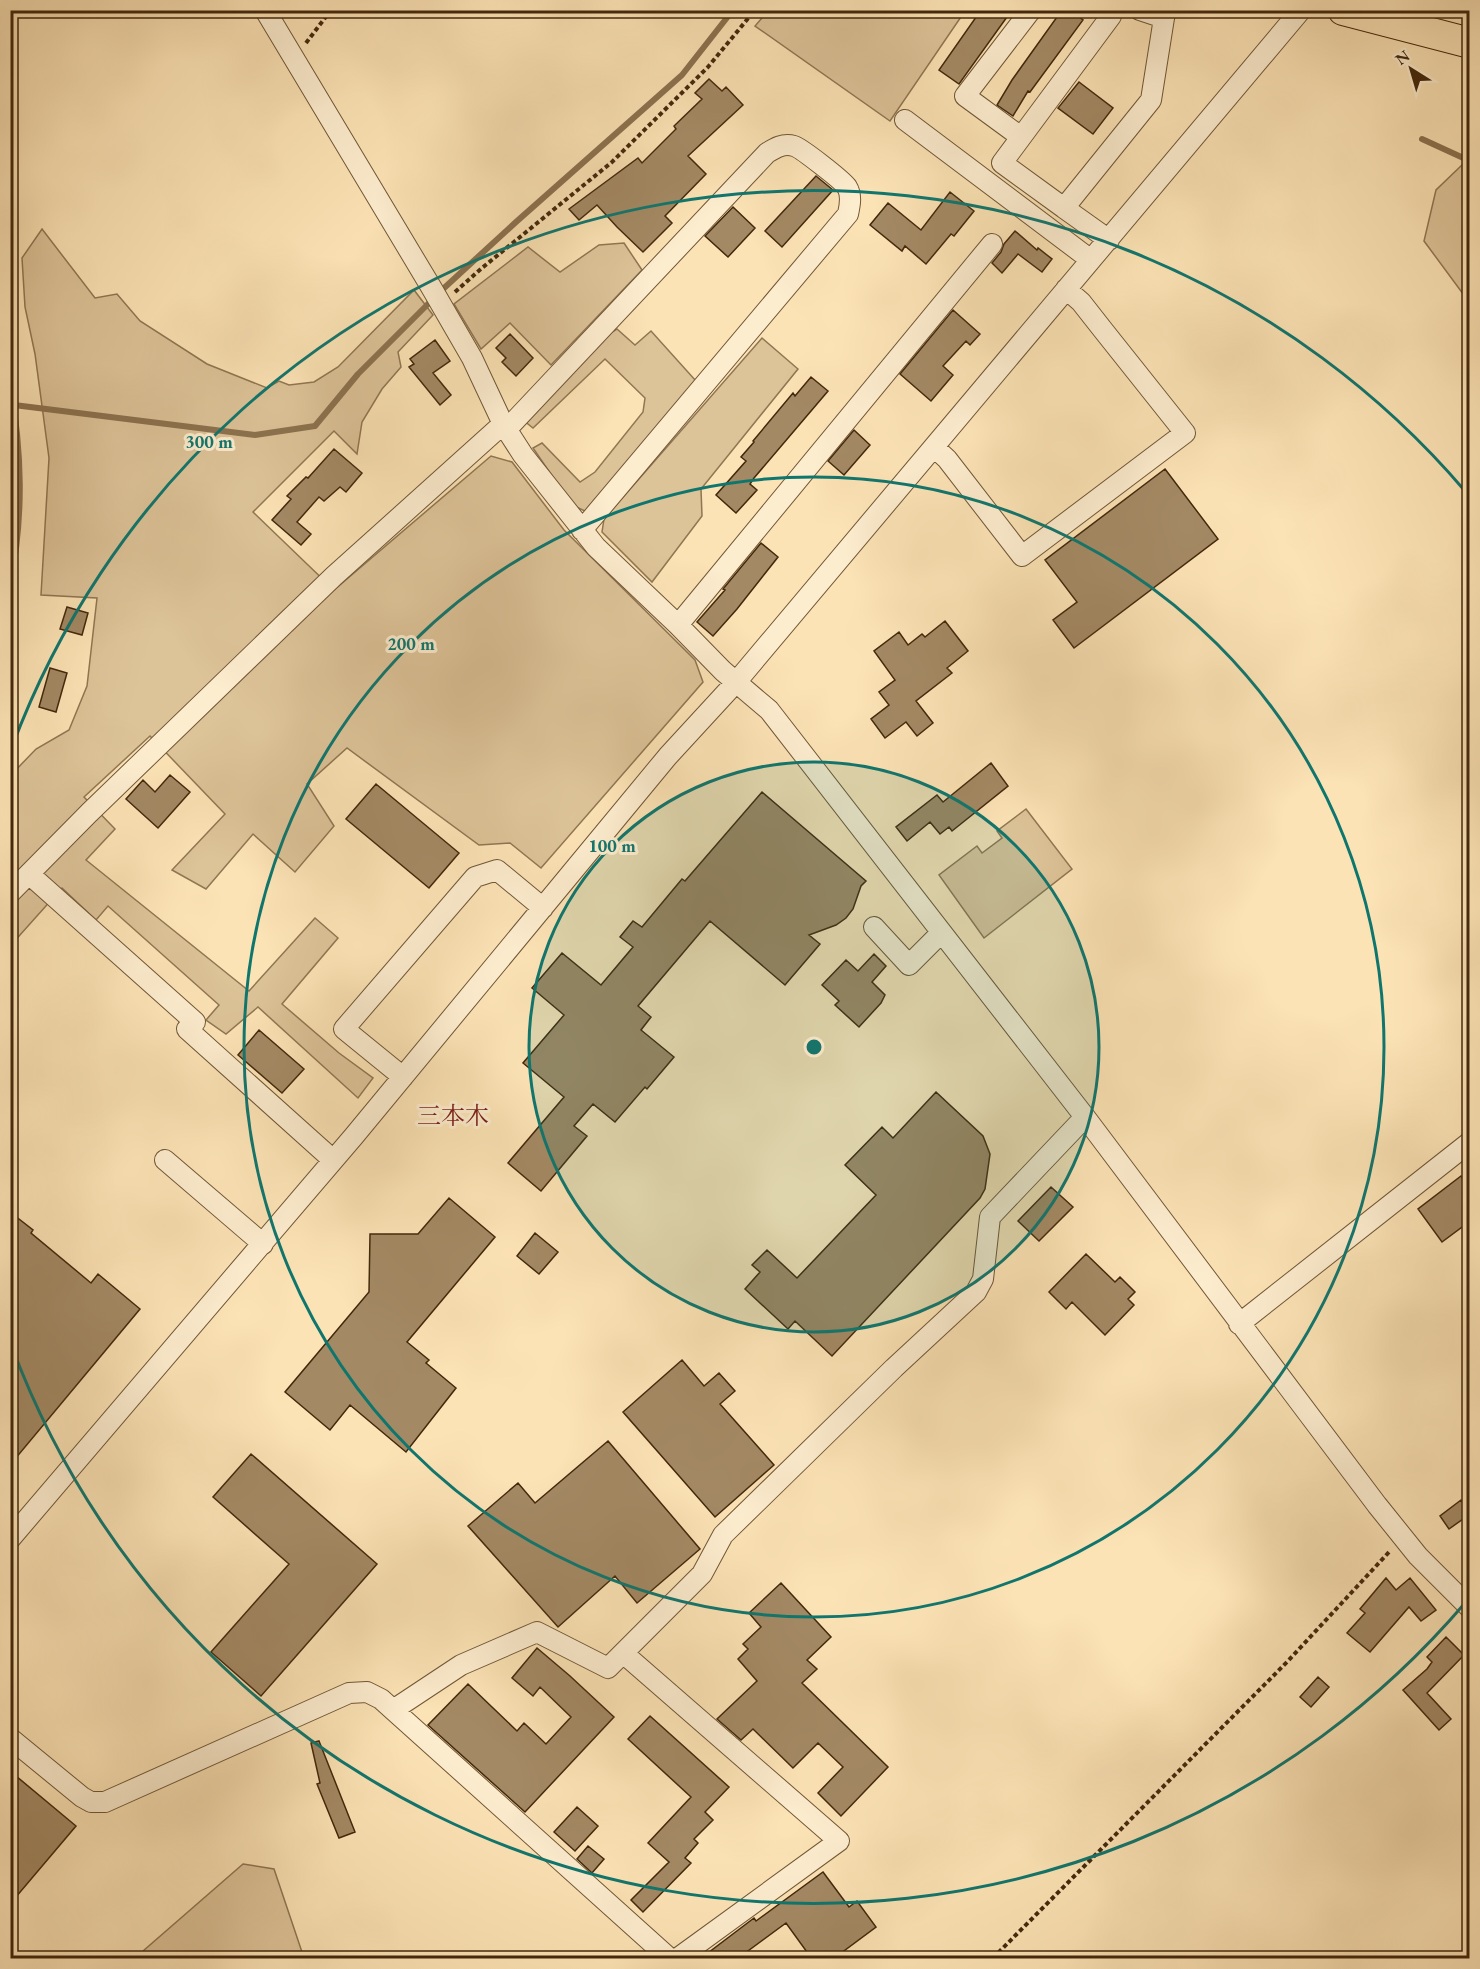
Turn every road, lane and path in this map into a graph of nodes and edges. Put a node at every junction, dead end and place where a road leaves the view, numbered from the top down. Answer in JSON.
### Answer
{"nodes":[{"id":1,"x":266,"y":10,"type":"edge"},
{"id":2,"x":331,"y":10,"type":"edge"},
{"id":3,"x":755,"y":10,"type":"edge"},
{"id":4,"x":1031,"y":10,"type":"edge"},
{"id":5,"x":1112,"y":10,"type":"edge"},
{"id":6,"x":1140,"y":10,"type":"edge"},
{"id":7,"x":1301,"y":10,"type":"edge"},
{"id":8,"x":1343,"y":10,"type":"edge"},
{"id":9,"x":1165,"y":14,"type":"edge"},
{"id":10,"x":1470,"y":43,"type":"edge"},
{"id":11,"x":295,"y":58,"type":"junction"},
{"id":12,"x":905,"y":120,"type":"dead end"},
{"id":13,"x":1021,"y":138,"type":"junction"},
{"id":14,"x":1064,"y":208,"type":"junction"},
{"id":15,"x":1109,"y":240,"type":"junction"},
{"id":16,"x":992,"y":244,"type":"dead end"},
{"id":17,"x":1091,"y":260,"type":"junction"},
{"id":18,"x":1066,"y":289,"type":"junction"},
{"id":19,"x":442,"y":305,"type":"junction"},
{"id":20,"x":505,"y":427,"type":"junction"},
{"id":21,"x":934,"y":447,"type":"junction"},
{"id":22,"x":582,"y":530,"type":"junction"},
{"id":23,"x":678,"y":625,"type":"junction"},
{"id":24,"x":737,"y":681,"type":"junction"},
{"id":25,"x":29,"y":874,"type":"junction"},
{"id":26,"x":10,"y":893,"type":"edge"},
{"id":27,"x":543,"y":908,"type":"junction"},
{"id":28,"x":874,"y":927,"type":"dead end"},
{"id":29,"x":941,"y":933,"type":"junction"},
{"id":30,"x":403,"y":1077,"type":"junction"},
{"id":31,"x":1084,"y":1117,"type":"junction"},
{"id":32,"x":1470,"y":1142,"type":"edge"},
{"id":33,"x":165,"y":1160,"type":"dead end"},
{"id":34,"x":333,"y":1160,"type":"junction"},
{"id":35,"x":263,"y":1244,"type":"junction"},
{"id":36,"x":1239,"y":1324,"type":"junction"},
{"id":37,"x":14,"y":1529,"type":"edge"},
{"id":38,"x":1403,"y":1537,"type":"junction"},
{"id":39,"x":1470,"y":1608,"type":"edge"},
{"id":40,"x":623,"y":1653,"type":"junction"},
{"id":41,"x":393,"y":1710,"type":"junction"},
{"id":42,"x":10,"y":1738,"type":"edge"},
{"id":43,"x":669,"y":1959,"type":"edge"},
{"id":44,"x":678,"y":1959,"type":"edge"},
{"id":45,"x":993,"y":1959,"type":"edge"}],
"edges":[{"from":1,"to":11,"type":"street"},
{"from":2,"to":11,"type":"path"},
{"from":3,"to":19,"type":"path"},
{"from":4,"to":13,"type":"street"},
{"from":5,"to":13,"type":"street"},
{"from":6,"to":9,"type":"street"},
{"from":7,"to":15,"type":"street"},
{"from":8,"to":10,"type":"highway"},
{"from":9,"to":14,"type":"street"},
{"from":11,"to":19,"type":"street"},
{"from":12,"to":17,"type":"street"},
{"from":13,"to":14,"type":"street"},
{"from":14,"to":15,"type":"street"},
{"from":15,"to":17,"type":"street"},
{"from":16,"to":23,"type":"street"},
{"from":17,"to":18,"type":"street"},
{"from":18,"to":21,"type":"street"},
{"from":18,"to":21,"type":"street"},
{"from":19,"to":20,"type":"street"},
{"from":20,"to":22,"type":"street"},
{"from":20,"to":22,"type":"street"},
{"from":20,"to":25,"type":"street"},
{"from":21,"to":24,"type":"street"},
{"from":22,"to":23,"type":"street"},
{"from":23,"to":24,"type":"street"},
{"from":24,"to":27,"type":"street"},
{"from":24,"to":29,"type":"street"},
{"from":25,"to":26,"type":"street"},
{"from":25,"to":34,"type":"street"},
{"from":27,"to":30,"type":"street"},
{"from":27,"to":30,"type":"street"},
{"from":28,"to":29,"type":"street"},
{"from":29,"to":31,"type":"street"},
{"from":30,"to":34,"type":"street"},
{"from":31,"to":36,"type":"street"},
{"from":31,"to":40,"type":"street"},
{"from":32,"to":36,"type":"street"},
{"from":33,"to":35,"type":"street"},
{"from":34,"to":35,"type":"street"},
{"from":35,"to":37,"type":"street"},
{"from":36,"to":38,"type":"street"},
{"from":38,"to":39,"type":"street"},
{"from":38,"to":45,"type":"path"},
{"from":40,"to":41,"type":"street"},
{"from":40,"to":44,"type":"street"},
{"from":41,"to":42,"type":"street"},
{"from":41,"to":43,"type":"street"}]}
